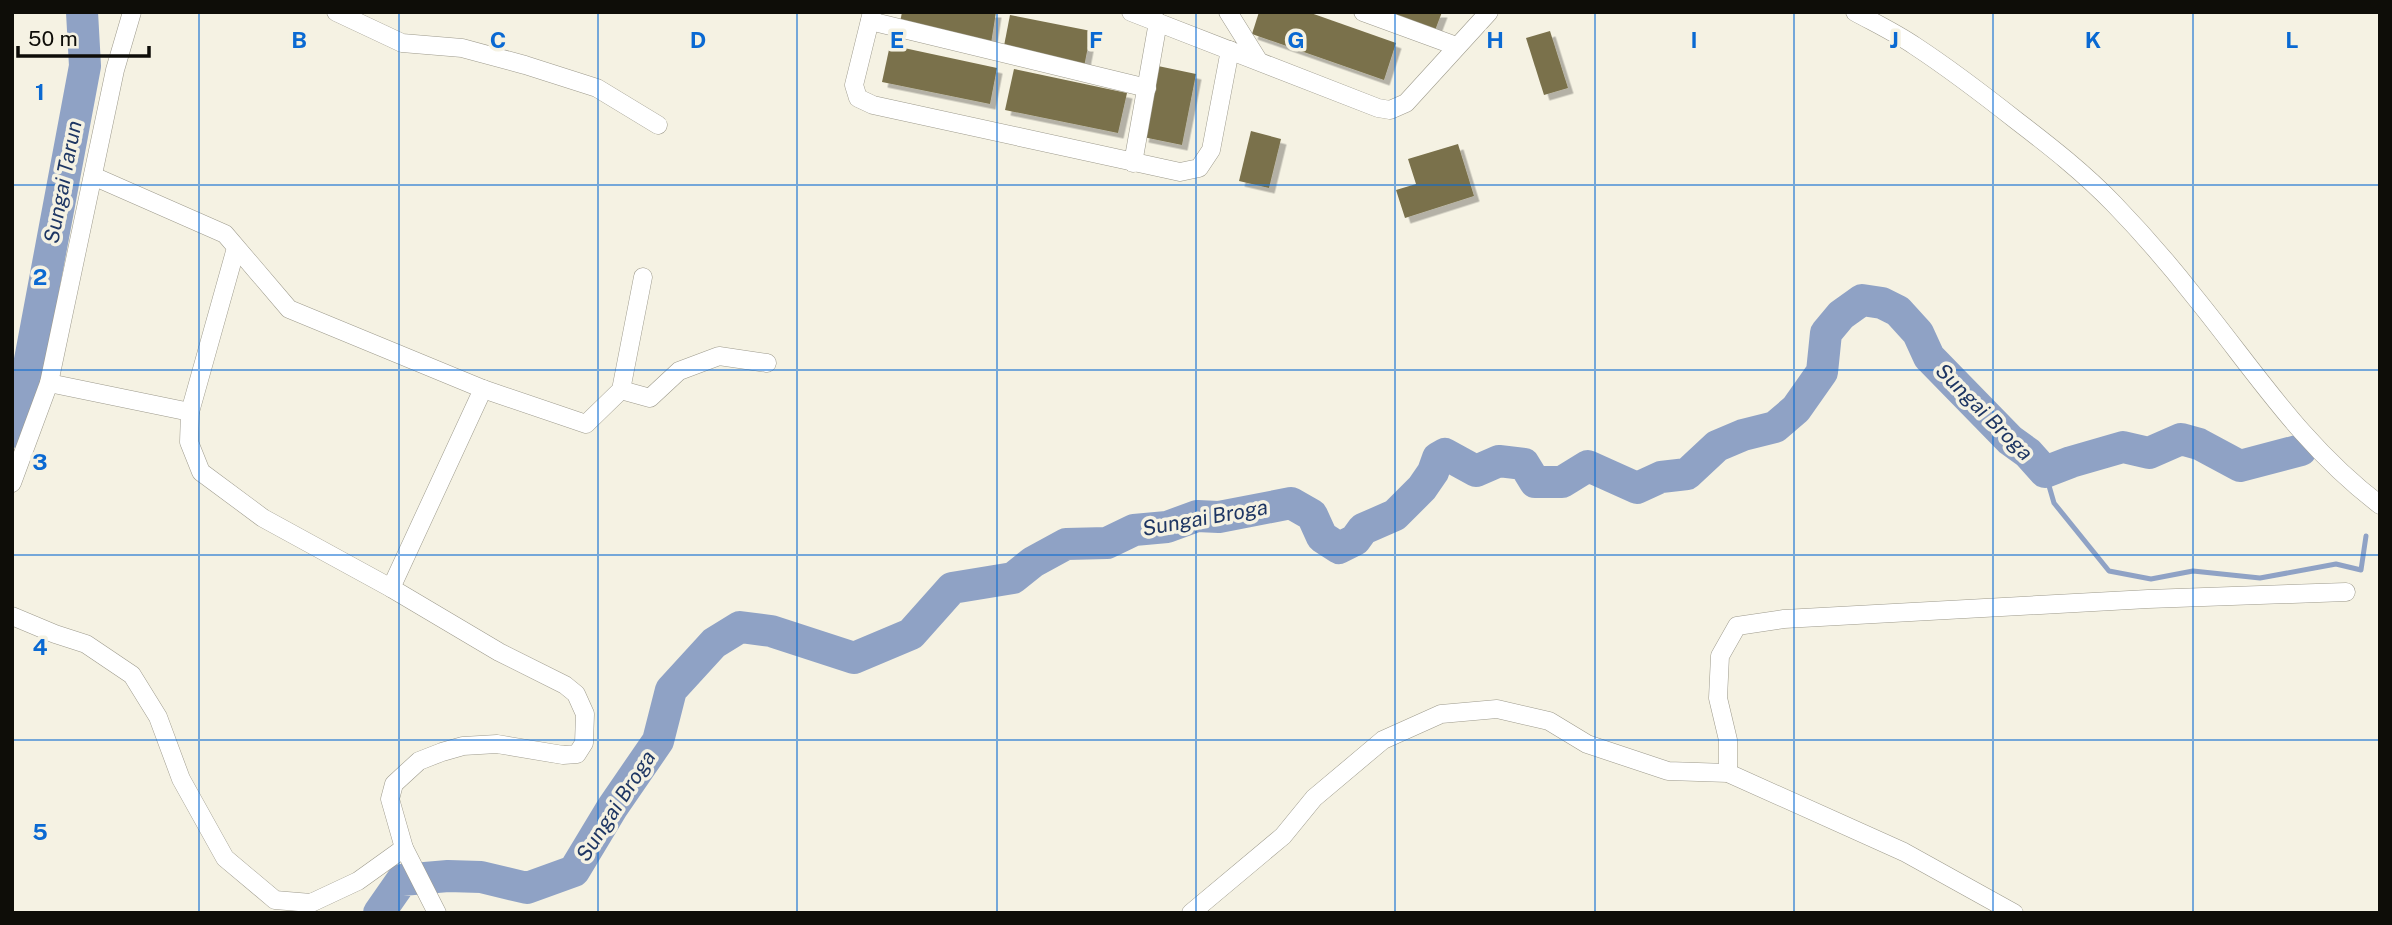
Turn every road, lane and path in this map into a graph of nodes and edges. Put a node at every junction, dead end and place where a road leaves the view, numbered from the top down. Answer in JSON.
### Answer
{"nodes":[{"id":1,"x":132,"y":12,"type":"edge"},
{"id":2,"x":336,"y":12,"type":"edge"},
{"id":3,"x":1131,"y":12,"type":"edge"},
{"id":4,"x":1228,"y":12,"type":"edge"},
{"id":5,"x":1363,"y":12,"type":"edge"},
{"id":6,"x":1489,"y":12,"type":"edge"},
{"id":7,"x":1855,"y":12,"type":"edge"},
{"id":8,"x":871,"y":17,"type":"edge"},
{"id":9,"x":1158,"y":22,"type":"junction"},
{"id":10,"x":1456,"y":46,"type":"junction"},
{"id":11,"x":1230,"y":50,"type":"junction"},
{"id":12,"x":1258,"y":60,"type":"junction"},
{"id":13,"x":1147,"y":88,"type":"junction"},
{"id":14,"x":658,"y":125,"type":"dead end"},
{"id":15,"x":1133,"y":163,"type":"junction"},
{"id":16,"x":93,"y":176,"type":"junction"},
{"id":17,"x":236,"y":247,"type":"junction"},
{"id":18,"x":643,"y":277,"type":"dead end"},
{"id":19,"x":767,"y":363,"type":"dead end"},
{"id":20,"x":49,"y":383,"type":"junction"},
{"id":21,"x":483,"y":389,"type":"junction"},
{"id":22,"x":621,"y":390,"type":"junction"},
{"id":23,"x":190,"y":412,"type":"junction"},
{"id":24,"x":12,"y":483,"type":"edge"},
{"id":25,"x":2380,"y":505,"type":"edge"},
{"id":26,"x":391,"y":588,"type":"junction"},
{"id":27,"x":2346,"y":592,"type":"dead end"},
{"id":28,"x":12,"y":617,"type":"edge"},
{"id":29,"x":1728,"y":772,"type":"junction"},
{"id":30,"x":408,"y":854,"type":"junction"},
{"id":31,"x":434,"y":908,"type":"edge"},
{"id":32,"x":1191,"y":913,"type":"edge"},
{"id":33,"x":2014,"y":913,"type":"edge"}],
"edges":[{"from":1,"to":16,"type":"street"},
{"from":2,"to":14,"type":"street"},
{"from":3,"to":9,"type":"street"},
{"from":4,"to":12,"type":"street"},
{"from":5,"to":10,"type":"street"},
{"from":6,"to":10,"type":"street"},
{"from":7,"to":25,"type":"street"},
{"from":8,"to":13,"type":"street"},
{"from":8,"to":15,"type":"street"},
{"from":9,"to":11,"type":"street"},
{"from":9,"to":13,"type":"street"},
{"from":10,"to":12,"type":"street"},
{"from":11,"to":12,"type":"street"},
{"from":11,"to":15,"type":"street"},
{"from":13,"to":15,"type":"street"},
{"from":16,"to":17,"type":"street"},
{"from":16,"to":20,"type":"street"},
{"from":17,"to":21,"type":"street"},
{"from":17,"to":23,"type":"street"},
{"from":18,"to":22,"type":"street"},
{"from":19,"to":22,"type":"street"},
{"from":20,"to":23,"type":"street"},
{"from":20,"to":24,"type":"street"},
{"from":21,"to":22,"type":"street"},
{"from":21,"to":26,"type":"street"},
{"from":23,"to":26,"type":"street"},
{"from":26,"to":30,"type":"street"},
{"from":27,"to":29,"type":"street"},
{"from":28,"to":30,"type":"street"},
{"from":29,"to":32,"type":"street"},
{"from":29,"to":33,"type":"street"},
{"from":30,"to":31,"type":"street"}]}
